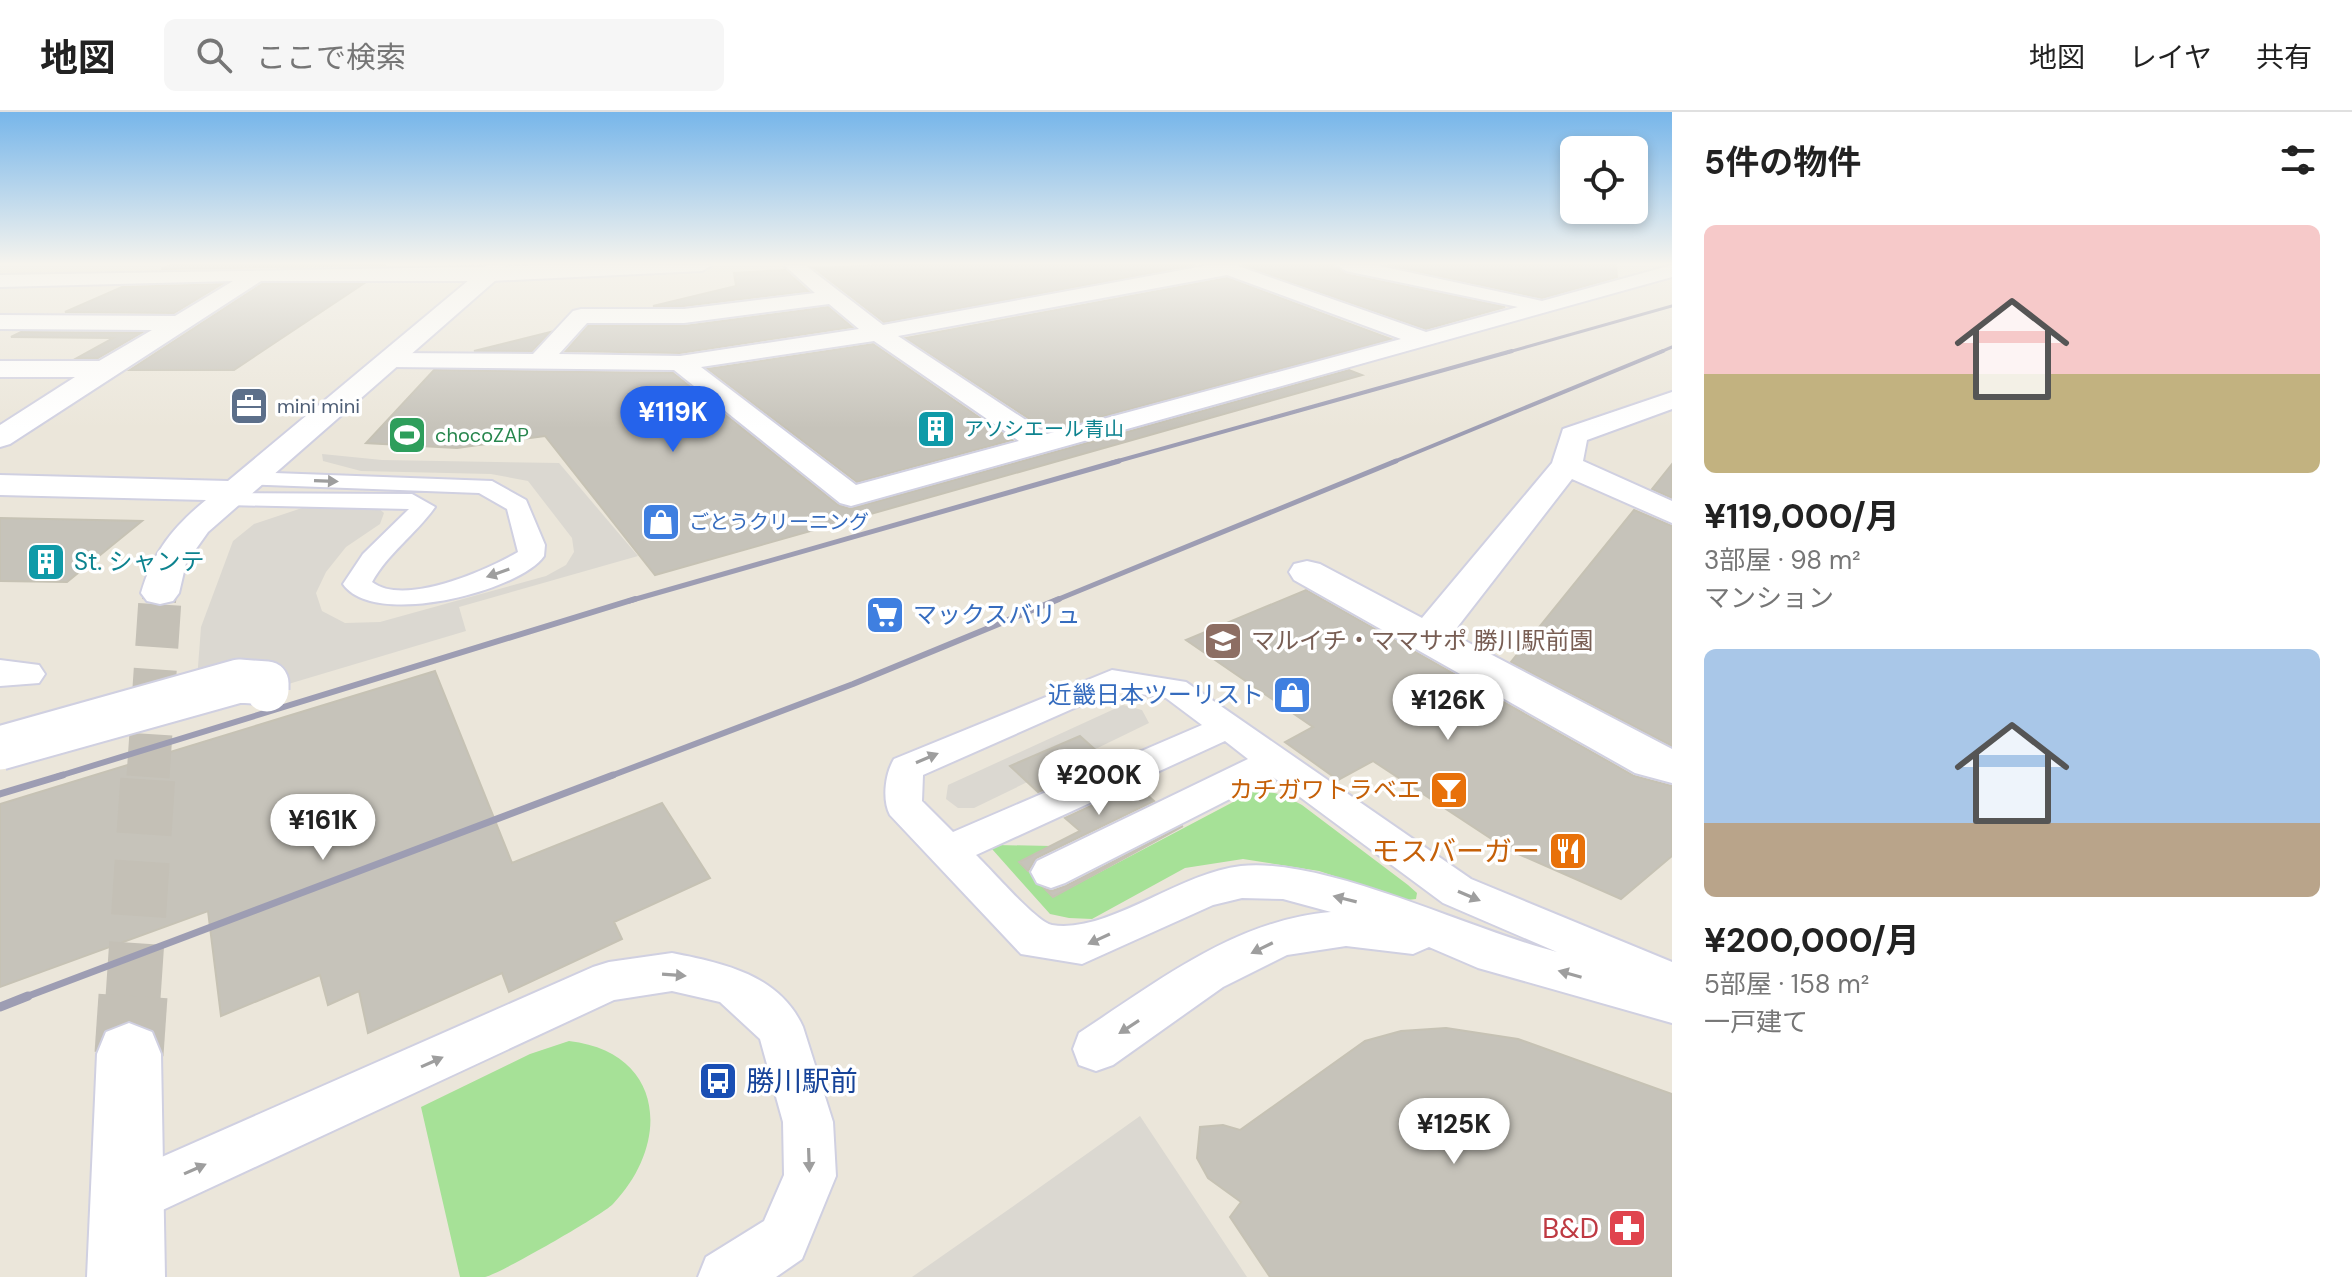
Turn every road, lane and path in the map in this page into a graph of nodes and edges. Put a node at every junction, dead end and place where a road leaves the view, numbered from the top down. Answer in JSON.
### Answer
{"nodes":[{"id":1,"x":183,"y":319,"type":"edge"},
{"id":2,"x":437,"y":319,"type":"edge"},
{"id":3,"x":578,"y":319,"type":"edge"},
{"id":4,"x":861,"y":319,"type":"edge"},
{"id":5,"x":949,"y":319,"type":"edge"},
{"id":6,"x":1368,"y":319,"type":"edge"},
{"id":7,"x":1494,"y":319,"type":"edge"},
{"id":8,"x":0,"y":322,"type":"edge"},
{"id":9,"x":177,"y":323,"type":"junction"},
{"id":10,"x":878,"y":333,"type":"junction"},
{"id":11,"x":1425,"y":340,"type":"junction"},
{"id":12,"x":391,"y":360,"type":"junction"},
{"id":13,"x":540,"y":361,"type":"junction"},
{"id":14,"x":680,"y":363,"type":"junction"},
{"id":15,"x":0,"y":369,"type":"edge"},
{"id":16,"x":104,"y":369,"type":"junction"},
{"id":17,"x":1672,"y":400,"type":"edge"},
{"id":18,"x":0,"y":438,"type":"edge"},
{"id":19,"x":1043,"y":444,"type":"junction"},
{"id":20,"x":1567,"y":465,"type":"junction"},
{"id":21,"x":0,"y":485,"type":"edge"},
{"id":22,"x":236,"y":489,"type":"junction"},
{"id":23,"x":1672,"y":513,"type":"edge"},
{"id":24,"x":1307,"y":572,"type":"dead end"},
{"id":25,"x":160,"y":593,"type":"tunnel mouth"},
{"id":26,"x":1428,"y":637,"type":"junction"},
{"id":27,"x":267,"y":690,"type":"dead end"},
{"id":28,"x":1227,"y":727,"type":"junction"},
{"id":29,"x":0,"y":748,"type":"edge"},
{"id":30,"x":1274,"y":761,"type":"junction"},
{"id":31,"x":1672,"y":766,"type":"edge"},
{"id":32,"x":948,"y":851,"type":"junction"},
{"id":33,"x":1051,"y":872,"type":"dead end"},
{"id":34,"x":1497,"y":954,"type":"junction"},
{"id":35,"x":1672,"y":982,"type":"edge"},
{"id":36,"x":1672,"y":1003,"type":"edge"},
{"id":37,"x":1096,"y":1049,"type":"dead end"},
{"id":38,"x":129,"y":1054,"type":"tunnel mouth"},
{"id":39,"x":124,"y":1201,"type":"junction"},
{"id":40,"x":126,"y":1277,"type":"edge"},
{"id":41,"x":726,"y":1277,"type":"edge"}],
"edges":[{"from":1,"to":9,"type":"street"},
{"from":2,"to":12,"type":"street"},
{"from":3,"to":13,"type":"street"},
{"from":4,"to":10,"type":"street"},
{"from":5,"to":10,"type":"street"},
{"from":6,"to":11,"type":"street"},
{"from":7,"to":11,"type":"street"},
{"from":8,"to":9,"type":"street"},
{"from":9,"to":16,"type":"street"},
{"from":10,"to":14,"type":"street"},
{"from":10,"to":19,"type":"street"},
{"from":11,"to":19,"type":"street"},
{"from":12,"to":13,"type":"street"},
{"from":12,"to":22,"type":"street"},
{"from":13,"to":14,"type":"street"},
{"from":14,"to":19,"type":"street"},
{"from":15,"to":16,"type":"street"},
{"from":16,"to":18,"type":"street"},
{"from":17,"to":20,"type":"street"},
{"from":20,"to":23,"type":"street"},
{"from":20,"to":26,"type":"street"},
{"from":21,"to":22,"type":"street"},
{"from":22,"to":22,"type":"lane","one_way":true},
{"from":22,"to":25,"type":"street"},
{"from":24,"to":26,"type":"street"},
{"from":26,"to":31,"type":"street"},
{"from":27,"to":29,"type":"street","bridge":true},
{"from":28,"to":30,"type":"lane"},
{"from":28,"to":32,"type":"lane"},
{"from":32,"to":28,"type":"lane","one_way":true},
{"from":30,"to":33,"type":"lane"},
{"from":30,"to":35,"type":"lane","one_way":true},
{"from":34,"to":32,"type":"lane","one_way":true},
{"from":36,"to":34,"type":"lane","one_way":true},
{"from":34,"to":37,"type":"lane","one_way":true},
{"from":38,"to":39,"type":"street"},
{"from":39,"to":40,"type":"street"},
{"from":39,"to":41,"type":"lane","one_way":true}]}
